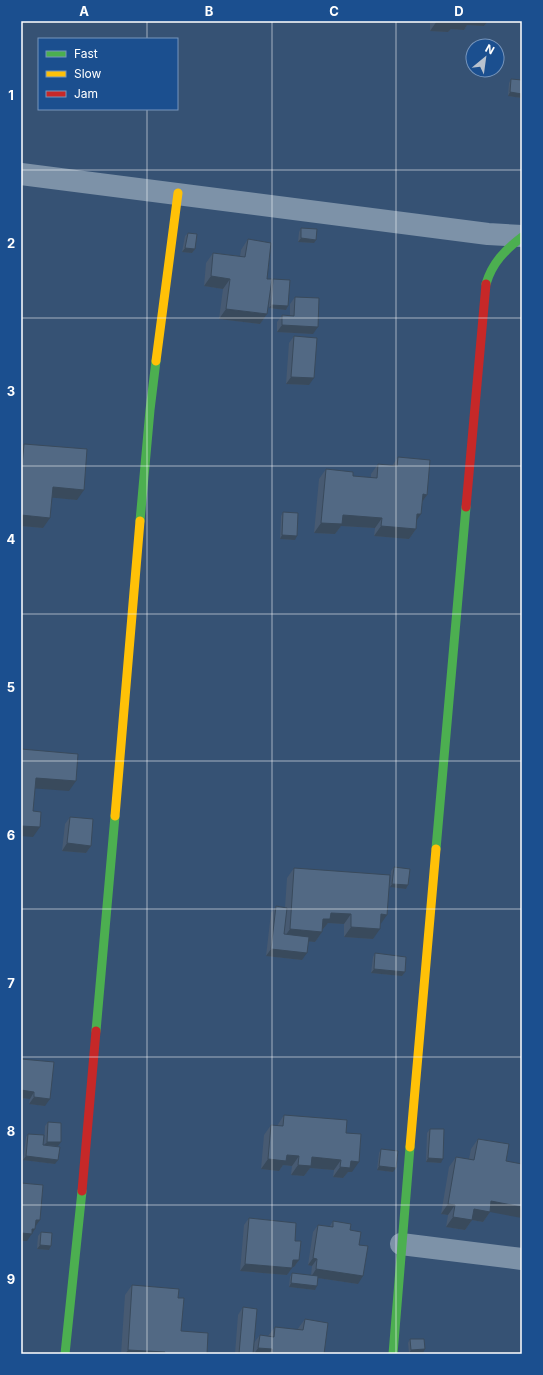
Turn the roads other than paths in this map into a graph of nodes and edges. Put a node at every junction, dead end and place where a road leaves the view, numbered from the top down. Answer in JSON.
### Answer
{"nodes":[{"id":1,"x":21,"y":174,"type":"edge"},
{"id":2,"x":178,"y":193,"type":"junction"},
{"id":3,"x":522,"y":237,"type":"edge"},
{"id":4,"x":401,"y":1244,"type":"junction"},
{"id":5,"x":522,"y":1259,"type":"edge"},
{"id":6,"x":66,"y":1354,"type":"edge"},
{"id":7,"x":392,"y":1354,"type":"edge"}],
"edges":[{"from":1,"to":2,"type":"street"},
{"from":2,"to":3,"type":"street"},
{"from":2,"to":6,"type":"street"},
{"from":3,"to":4,"type":"street"},
{"from":4,"to":5,"type":"street"},
{"from":4,"to":7,"type":"street"}]}
